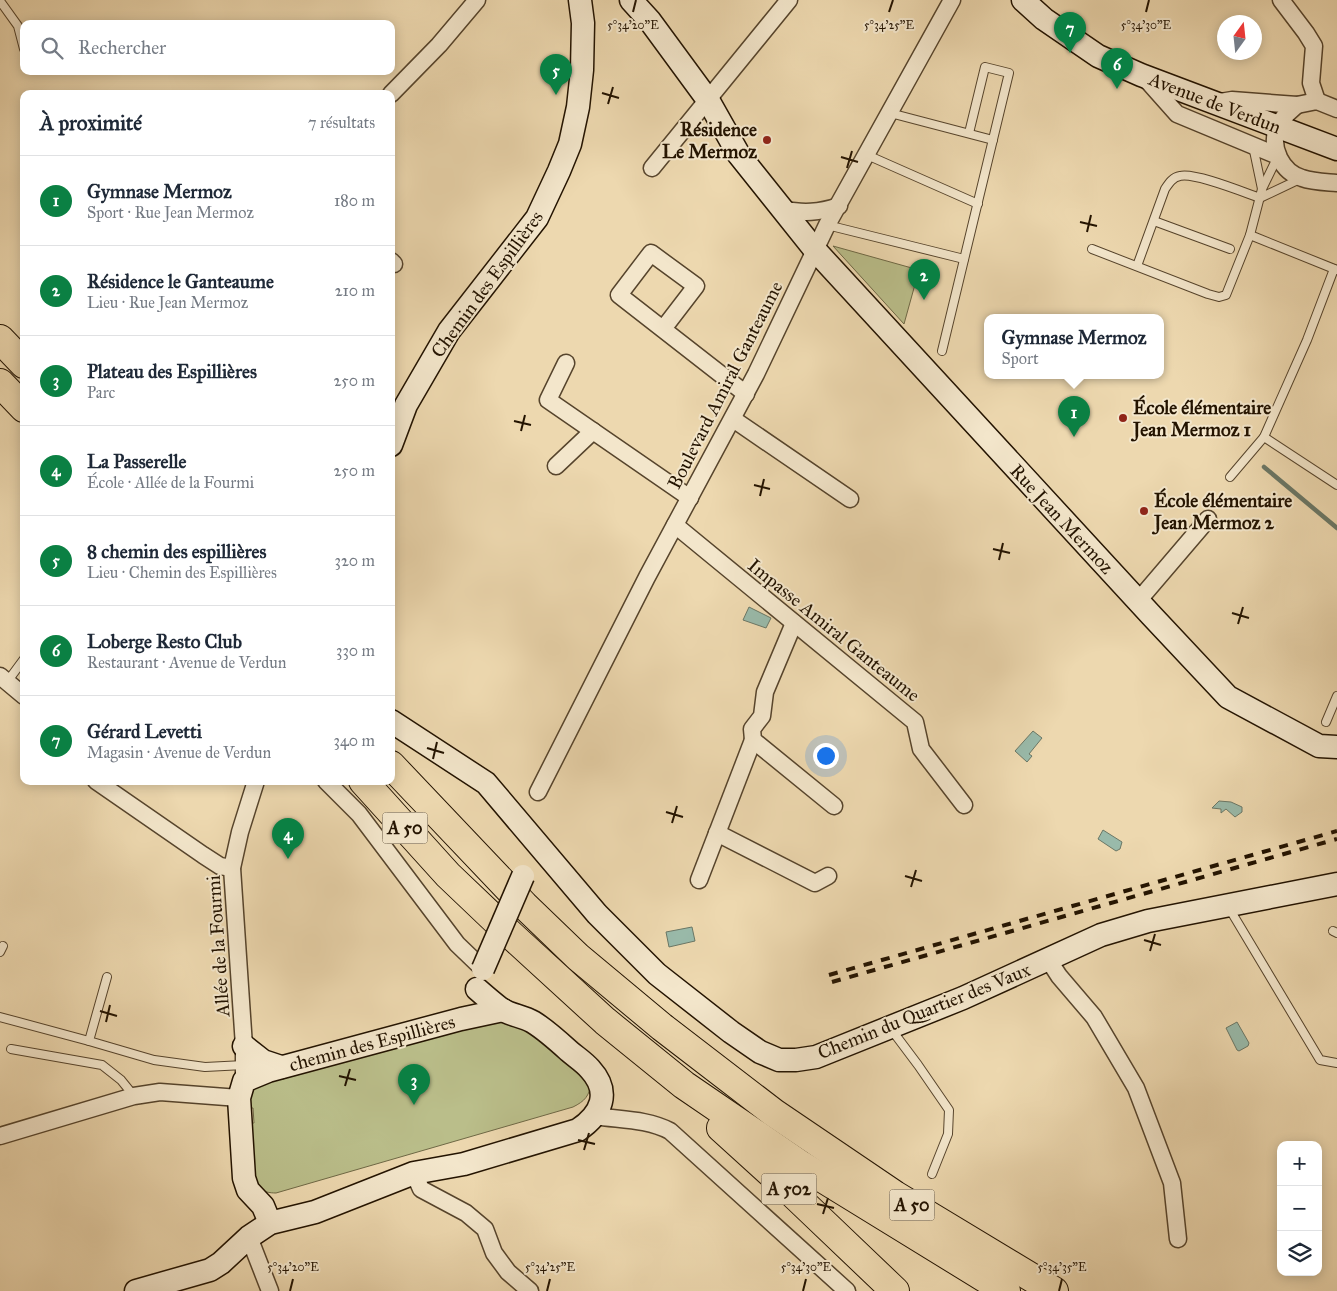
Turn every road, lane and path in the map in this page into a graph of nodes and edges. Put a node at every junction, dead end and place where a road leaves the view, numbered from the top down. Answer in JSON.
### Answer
{"nodes":[{"id":1,"x":477,"y":0,"type":"edge"},
{"id":2,"x":580,"y":0,"type":"edge"},
{"id":3,"x":631,"y":0,"type":"edge"},
{"id":4,"x":789,"y":0,"type":"edge"},
{"id":5,"x":952,"y":0,"type":"edge"},
{"id":6,"x":1023,"y":0,"type":"edge"},
{"id":7,"x":1281,"y":0,"type":"edge"},
{"id":8,"x":0,"y":1,"type":"edge"},
{"id":9,"x":20,"y":34,"type":"edge"},
{"id":10,"x":1141,"y":75,"type":"junction"},
{"id":11,"x":395,"y":90,"type":"edge"},
{"id":12,"x":708,"y":100,"type":"junction"},
{"id":13,"x":1317,"y":101,"type":"junction"},
{"id":14,"x":1213,"y":103,"type":"junction"},
{"id":15,"x":1297,"y":105,"type":"junction"},
{"id":16,"x":1337,"y":109,"type":"edge"},
{"id":17,"x":890,"y":113,"type":"junction"},
{"id":18,"x":1277,"y":128,"type":"junction"},
{"id":19,"x":968,"y":134,"type":"junction"},
{"id":20,"x":993,"y":140,"type":"junction"},
{"id":21,"x":1253,"y":146,"type":"junction"},
{"id":22,"x":1337,"y":150,"type":"edge"},
{"id":23,"x":867,"y":155,"type":"junction"},
{"id":24,"x":1278,"y":156,"type":"junction"},
{"id":25,"x":652,"y":168,"type":"dead end"},
{"id":26,"x":1337,"y":173,"type":"edge"},
{"id":27,"x":1302,"y":178,"type":"junction"},
{"id":28,"x":1318,"y":181,"type":"junction"},
{"id":29,"x":1337,"y":183,"type":"edge"},
{"id":30,"x":1262,"y":190,"type":"junction"},
{"id":31,"x":1260,"y":198,"type":"junction"},
{"id":32,"x":978,"y":204,"type":"junction"},
{"id":33,"x":838,"y":206,"type":"junction"},
{"id":34,"x":783,"y":210,"type":"junction"},
{"id":35,"x":1154,"y":221,"type":"junction"},
{"id":36,"x":828,"y":225,"type":"junction"},
{"id":37,"x":1250,"y":234,"type":"junction"},
{"id":38,"x":1092,"y":249,"type":"dead end"},
{"id":39,"x":1230,"y":249,"type":"dead end"},
{"id":40,"x":815,"y":250,"type":"junction"},
{"id":41,"x":964,"y":259,"type":"junction"},
{"id":42,"x":1137,"y":266,"type":"junction"},
{"id":43,"x":1336,"y":270,"type":"edge"},
{"id":44,"x":663,"y":329,"type":"junction"},
{"id":45,"x":0,"y":338,"type":"edge"},
{"id":46,"x":942,"y":351,"type":"dead end"},
{"id":47,"x":20,"y":360,"type":"edge"},
{"id":48,"x":566,"y":363,"type":"dead end"},
{"id":49,"x":0,"y":383,"type":"edge"},
{"id":50,"x":746,"y":394,"type":"junction"},
{"id":51,"x":20,"y":404,"type":"edge"},
{"id":52,"x":732,"y":419,"type":"junction"},
{"id":53,"x":592,"y":431,"type":"junction"},
{"id":54,"x":395,"y":435,"type":"edge"},
{"id":55,"x":1264,"y":437,"type":"junction"},
{"id":56,"x":556,"y":466,"type":"dead end"},
{"id":57,"x":1230,"y":477,"type":"dead end"},
{"id":58,"x":1337,"y":485,"type":"edge"},
{"id":59,"x":690,"y":498,"type":"junction"},
{"id":60,"x":850,"y":500,"type":"dead end"},
{"id":61,"x":1208,"y":519,"type":"dead end"},
{"id":62,"x":675,"y":525,"type":"junction"},
{"id":63,"x":1138,"y":601,"type":"junction"},
{"id":64,"x":794,"y":623,"type":"junction"},
{"id":65,"x":20,"y":663,"type":"edge"},
{"id":66,"x":4,"y":679,"type":"edge"},
{"id":67,"x":20,"y":693,"type":"edge"},
{"id":68,"x":1337,"y":696,"type":"edge"},
{"id":69,"x":1326,"y":722,"type":"dead end"},
{"id":70,"x":395,"y":724,"type":"edge"},
{"id":71,"x":753,"y":740,"type":"junction"},
{"id":72,"x":1337,"y":747,"type":"edge"},
{"id":73,"x":395,"y":769,"type":"edge"},
{"id":74,"x":102,"y":785,"type":"edge"},
{"id":75,"x":255,"y":785,"type":"edge"},
{"id":76,"x":330,"y":785,"type":"edge"},
{"id":77,"x":367,"y":785,"type":"edge"},
{"id":78,"x":538,"y":792,"type":"dead end"},
{"id":79,"x":964,"y":805,"type":"dead end"},
{"id":80,"x":834,"y":806,"type":"dead end"},
{"id":81,"x":717,"y":833,"type":"junction"},
{"id":82,"x":548,"y":856,"type":"junction"},
{"id":83,"x":232,"y":868,"type":"junction"},
{"id":84,"x":828,"y":876,"type":"dead end"},
{"id":85,"x":699,"y":880,"type":"dead end"},
{"id":86,"x":1337,"y":884,"type":"edge"},
{"id":87,"x":519,"y":891,"type":"junction"},
{"id":88,"x":1228,"y":907,"type":"junction"},
{"id":89,"x":1048,"y":959,"type":"junction"},
{"id":90,"x":107,"y":976,"type":"dead end"},
{"id":91,"x":480,"y":979,"type":"junction"},
{"id":92,"x":503,"y":1010,"type":"junction"},
{"id":93,"x":0,"y":1017,"type":"edge"},
{"id":94,"x":461,"y":1018,"type":"junction"},
{"id":95,"x":890,"y":1027,"type":"junction"},
{"id":96,"x":89,"y":1041,"type":"junction"},
{"id":97,"x":11,"y":1049,"type":"dead end"},
{"id":98,"x":1337,"y":1064,"type":"edge"},
{"id":99,"x":281,"y":1067,"type":"junction"},
{"id":100,"x":243,"y":1073,"type":"junction"},
{"id":101,"x":684,"y":1085,"type":"junction"},
{"id":102,"x":134,"y":1096,"type":"junction"},
{"id":103,"x":595,"y":1116,"type":"junction"},
{"id":104,"x":0,"y":1136,"type":"edge"},
{"id":105,"x":414,"y":1173,"type":"junction"},
{"id":106,"x":932,"y":1174,"type":"dead end"},
{"id":107,"x":270,"y":1223,"type":"junction"},
{"id":108,"x":249,"y":1237,"type":"junction"},
{"id":109,"x":1178,"y":1238,"type":"dead end"},
{"id":110,"x":136,"y":1291,"type":"edge"},
{"id":111,"x":270,"y":1291,"type":"edge"},
{"id":112,"x":530,"y":1291,"type":"edge"},
{"id":113,"x":847,"y":1291,"type":"edge"},
{"id":114,"x":896,"y":1291,"type":"edge"},
{"id":115,"x":1006,"y":1291,"type":"edge"},
{"id":116,"x":1054,"y":1291,"type":"edge"}],
"edges":[{"from":1,"to":11,"type":"street"},
{"from":2,"to":54,"type":"street","name":"Chemin des Espillières"},
{"from":3,"to":12,"type":"street","name":"Rue Jean Mermoz"},
{"from":4,"to":12,"type":"street"},
{"from":5,"to":17,"type":"street","name":"Boulevard Amiral Ganteaume"},
{"from":6,"to":10,"type":"street","name":"Avenue de Verdun"},
{"from":7,"to":13,"type":"street"},
{"from":8,"to":9,"type":"lane"},
{"from":10,"to":14,"type":"street","name":"Avenue de Verdun"},
{"from":10,"to":21,"type":"street"},
{"from":12,"to":25,"type":"street"},
{"from":12,"to":34,"type":"street","name":"Rue Jean Mermoz"},
{"from":13,"to":15,"type":"street"},
{"from":13,"to":16,"type":"street"},
{"from":14,"to":15,"type":"street"},
{"from":14,"to":18,"type":"street","name":"Avenue de Verdun"},
{"from":15,"to":18,"type":"street"},
{"from":17,"to":19,"type":"lane"},
{"from":17,"to":23,"type":"street","name":"Boulevard Amiral Ganteaume"},
{"from":18,"to":22,"type":"street","name":"Avenue de Verdun"},
{"from":18,"to":24,"type":"street"},
{"from":19,"to":20,"type":"lane"},
{"from":19,"to":20,"type":"lane"},
{"from":20,"to":32,"type":"lane"},
{"from":21,"to":24,"type":"street"},
{"from":21,"to":30,"type":"lane"},
{"from":23,"to":32,"type":"lane"},
{"from":23,"to":33,"type":"street","name":"Boulevard Amiral Ganteaume"},
{"from":24,"to":27,"type":"street"},
{"from":24,"to":30,"type":"lane"},
{"from":26,"to":28,"type":"street"},
{"from":27,"to":28,"type":"street"},
{"from":27,"to":31,"type":"lane"},
{"from":28,"to":29,"type":"street"},
{"from":30,"to":31,"type":"lane"},
{"from":31,"to":35,"type":"lane"},
{"from":31,"to":37,"type":"lane"},
{"from":32,"to":41,"type":"lane"},
{"from":33,"to":34,"type":"street"},
{"from":33,"to":36,"type":"street","name":"Boulevard Amiral Ganteaume"},
{"from":34,"to":40,"type":"street","name":"Rue Jean Mermoz"},
{"from":35,"to":39,"type":"lane"},
{"from":35,"to":42,"type":"lane"},
{"from":36,"to":40,"type":"street","name":"Boulevard Amiral Ganteaume"},
{"from":36,"to":41,"type":"lane"},
{"from":37,"to":42,"type":"lane"},
{"from":37,"to":43,"type":"lane"},
{"from":38,"to":42,"type":"lane"},
{"from":40,"to":50,"type":"street","name":"Boulevard Amiral Ganteaume"},
{"from":40,"to":63,"type":"street","name":"Rue Jean Mermoz"},
{"from":41,"to":46,"type":"lane"},
{"from":43,"to":55,"type":"lane"},
{"from":44,"to":44,"type":"street"},
{"from":44,"to":50,"type":"street"},
{"from":45,"to":47,"type":"highway"},
{"from":48,"to":53,"type":"street"},
{"from":49,"to":51,"type":"highway"},
{"from":50,"to":52,"type":"street","name":"Boulevard Amiral Ganteaume"},
{"from":52,"to":59,"type":"street","name":"Boulevard Amiral Ganteaume"},
{"from":52,"to":60,"type":"street"},
{"from":53,"to":56,"type":"street"},
{"from":53,"to":59,"type":"street"},
{"from":55,"to":57,"type":"lane"},
{"from":55,"to":58,"type":"lane"},
{"from":59,"to":62,"type":"street","name":"Boulevard Amiral Ganteaume"},
{"from":61,"to":63,"type":"street"},
{"from":62,"to":64,"type":"street","name":"Impasse Amiral Ganteaume"},
{"from":62,"to":78,"type":"street","name":"Boulevard Amiral Ganteaume"},
{"from":63,"to":72,"type":"street","name":"Rue Jean Mermoz"},
{"from":64,"to":71,"type":"street"},
{"from":64,"to":79,"type":"street","name":"Impasse Amiral Ganteaume"},
{"from":65,"to":66,"type":"lane"},
{"from":66,"to":67,"type":"street"},
{"from":68,"to":69,"type":"lane"},
{"from":70,"to":82,"type":"street"},
{"from":71,"to":80,"type":"street"},
{"from":71,"to":81,"type":"street"},
{"from":73,"to":87,"type":"highway","number":"A 50"},
{"from":74,"to":83,"type":"street"},
{"from":75,"to":83,"type":"street","name":"Allée de la Fourmi"},
{"from":76,"to":91,"type":"street"},
{"from":77,"to":101,"type":"highway","number":"A 50"},
{"from":81,"to":84,"type":"street"},
{"from":81,"to":85,"type":"street"},
{"from":82,"to":87,"type":"street"},
{"from":82,"to":95,"type":"street","name":"Chemin du Quartier des Vaux"},
{"from":83,"to":100,"type":"street","name":"Allée de la Fourmi"},
{"from":86,"to":88,"type":"street","name":"Chemin du Quartier des Vaux"},
{"from":87,"to":91,"type":"street","bridge":true},
{"from":87,"to":116,"type":"highway","number":"A 50"},
{"from":88,"to":89,"type":"street","name":"Chemin du Quartier des Vaux"},
{"from":88,"to":98,"type":"lane"},
{"from":89,"to":95,"type":"street","name":"Chemin du Quartier des Vaux"},
{"from":89,"to":109,"type":"street"},
{"from":90,"to":96,"type":"lane"},
{"from":91,"to":92,"type":"street"},
{"from":91,"to":94,"type":"street"},
{"from":92,"to":94,"type":"street","name":"chemin des Espillières"},
{"from":92,"to":103,"type":"street"},
{"from":93,"to":96,"type":"lane"},
{"from":94,"to":99,"type":"street","name":"chemin des Espillières"},
{"from":95,"to":106,"type":"lane"},
{"from":96,"to":100,"type":"lane"},
{"from":97,"to":102,"type":"lane"},
{"from":99,"to":100,"type":"street","name":"chemin des Espillières"},
{"from":99,"to":100,"type":"street"},
{"from":100,"to":102,"type":"street"},
{"from":100,"to":107,"type":"street"},
{"from":101,"to":114,"type":"highway","number":"A 502"},
{"from":101,"to":115,"type":"highway","number":"A 50"},
{"from":102,"to":104,"type":"street"},
{"from":103,"to":105,"type":"street"},
{"from":103,"to":113,"type":"street"},
{"from":105,"to":107,"type":"street"},
{"from":105,"to":112,"type":"street"},
{"from":107,"to":108,"type":"street"},
{"from":108,"to":110,"type":"street"},
{"from":108,"to":111,"type":"street"}]}
